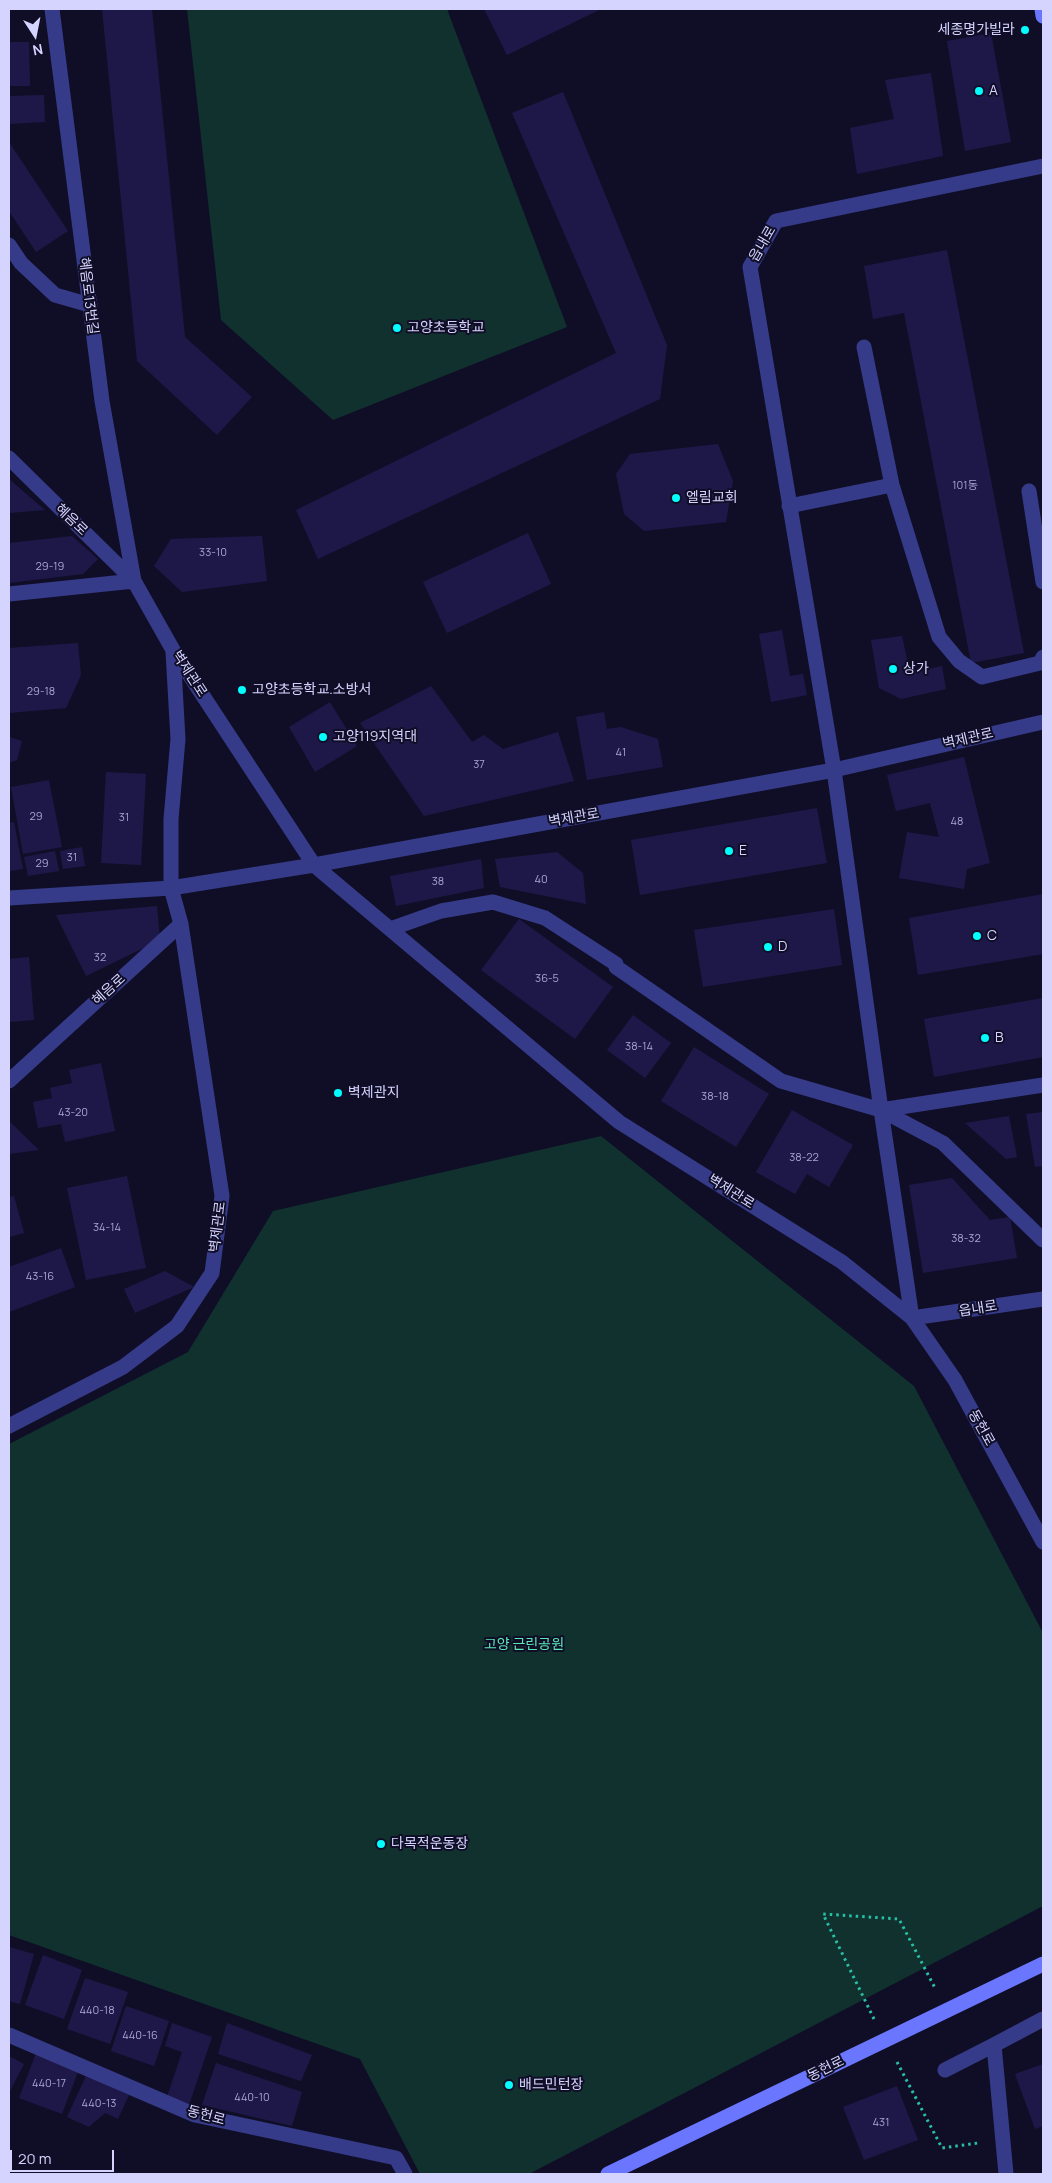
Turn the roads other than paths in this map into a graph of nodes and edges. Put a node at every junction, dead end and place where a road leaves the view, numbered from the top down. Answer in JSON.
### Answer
{"nodes":[{"id":1,"x":52,"y":9,"type":"edge"},
{"id":2,"x":1042,"y":9,"type":"edge"},
{"id":3,"x":1043,"y":16,"type":"edge"},
{"id":4,"x":1043,"y":166,"type":"edge"},
{"id":5,"x":9,"y":245,"type":"edge"},
{"id":6,"x":90,"y":305,"type":"junction"},
{"id":7,"x":864,"y":348,"type":"dead end"},
{"id":8,"x":9,"y":458,"type":"edge"},
{"id":9,"x":892,"y":485,"type":"junction"},
{"id":10,"x":1029,"y":491,"type":"dead end"},
{"id":11,"x":788,"y":506,"type":"junction"},
{"id":12,"x":134,"y":581,"type":"junction"},
{"id":13,"x":1043,"y":582,"type":"edge"},
{"id":14,"x":9,"y":594,"type":"edge"},
{"id":15,"x":173,"y":650,"type":"junction"},
{"id":16,"x":1043,"y":656,"type":"edge"},
{"id":17,"x":1043,"y":722,"type":"edge"},
{"id":18,"x":834,"y":770,"type":"junction"},
{"id":19,"x":314,"y":865,"type":"junction"},
{"id":20,"x":171,"y":888,"type":"junction"},
{"id":21,"x":9,"y":898,"type":"edge"},
{"id":22,"x":181,"y":924,"type":"junction"},
{"id":23,"x":390,"y":929,"type":"junction"},
{"id":24,"x":9,"y":1081,"type":"edge"},
{"id":25,"x":1043,"y":1085,"type":"edge"},
{"id":26,"x":881,"y":1110,"type":"junction"},
{"id":27,"x":1043,"y":1240,"type":"edge"},
{"id":28,"x":1043,"y":1299,"type":"edge"},
{"id":29,"x":912,"y":1318,"type":"junction"},
{"id":30,"x":9,"y":1426,"type":"edge"},
{"id":31,"x":1043,"y":1542,"type":"edge"},
{"id":32,"x":1043,"y":1964,"type":"edge"},
{"id":33,"x":1043,"y":2019,"type":"edge"},
{"id":34,"x":9,"y":2035,"type":"edge"},
{"id":35,"x":994,"y":2045,"type":"junction"},
{"id":36,"x":945,"y":2070,"type":"dead end"},
{"id":37,"x":405,"y":2174,"type":"edge"},
{"id":38,"x":608,"y":2174,"type":"edge"},
{"id":39,"x":1006,"y":2174,"type":"edge"}],
"edges":[{"from":1,"to":6,"type":"street","name":"혜음로13번길"},
{"from":2,"to":3,"type":"street"},
{"from":4,"to":11,"type":"street","name":"읍내로"},
{"from":5,"to":6,"type":"street"},
{"from":6,"to":12,"type":"street","name":"혜음로13번길"},
{"from":7,"to":9,"type":"street"},
{"from":8,"to":12,"type":"street","name":"혜음로"},
{"from":9,"to":11,"type":"street"},
{"from":9,"to":16,"type":"street"},
{"from":10,"to":13,"type":"street"},
{"from":11,"to":18,"type":"street"},
{"from":12,"to":14,"type":"street"},
{"from":12,"to":15,"type":"street","name":"벽제관로"},
{"from":15,"to":19,"type":"street","name":"벽제관로"},
{"from":15,"to":20,"type":"street"},
{"from":17,"to":18,"type":"street","name":"벽제관로"},
{"from":18,"to":19,"type":"street","name":"벽제관로"},
{"from":18,"to":26,"type":"street"},
{"from":19,"to":20,"type":"street","name":"벽제관로"},
{"from":19,"to":23,"type":"street","name":"벽제관로"},
{"from":20,"to":21,"type":"street","name":"벽제관로"},
{"from":20,"to":22,"type":"street"},
{"from":22,"to":24,"type":"street","name":"혜음로"},
{"from":22,"to":30,"type":"street","name":"벽제관로"},
{"from":23,"to":26,"type":"street"},
{"from":23,"to":29,"type":"street","name":"벽제관로"},
{"from":25,"to":26,"type":"street"},
{"from":26,"to":27,"type":"street"},
{"from":26,"to":29,"type":"street"},
{"from":28,"to":29,"type":"street","name":"읍내로"},
{"from":29,"to":31,"type":"street","name":"동헌로"},
{"from":32,"to":38,"type":"street","name":"동헌로"},
{"from":33,"to":35,"type":"street"},
{"from":34,"to":37,"type":"street","name":"동헌로"},
{"from":35,"to":36,"type":"street"},
{"from":35,"to":39,"type":"street"}]}
